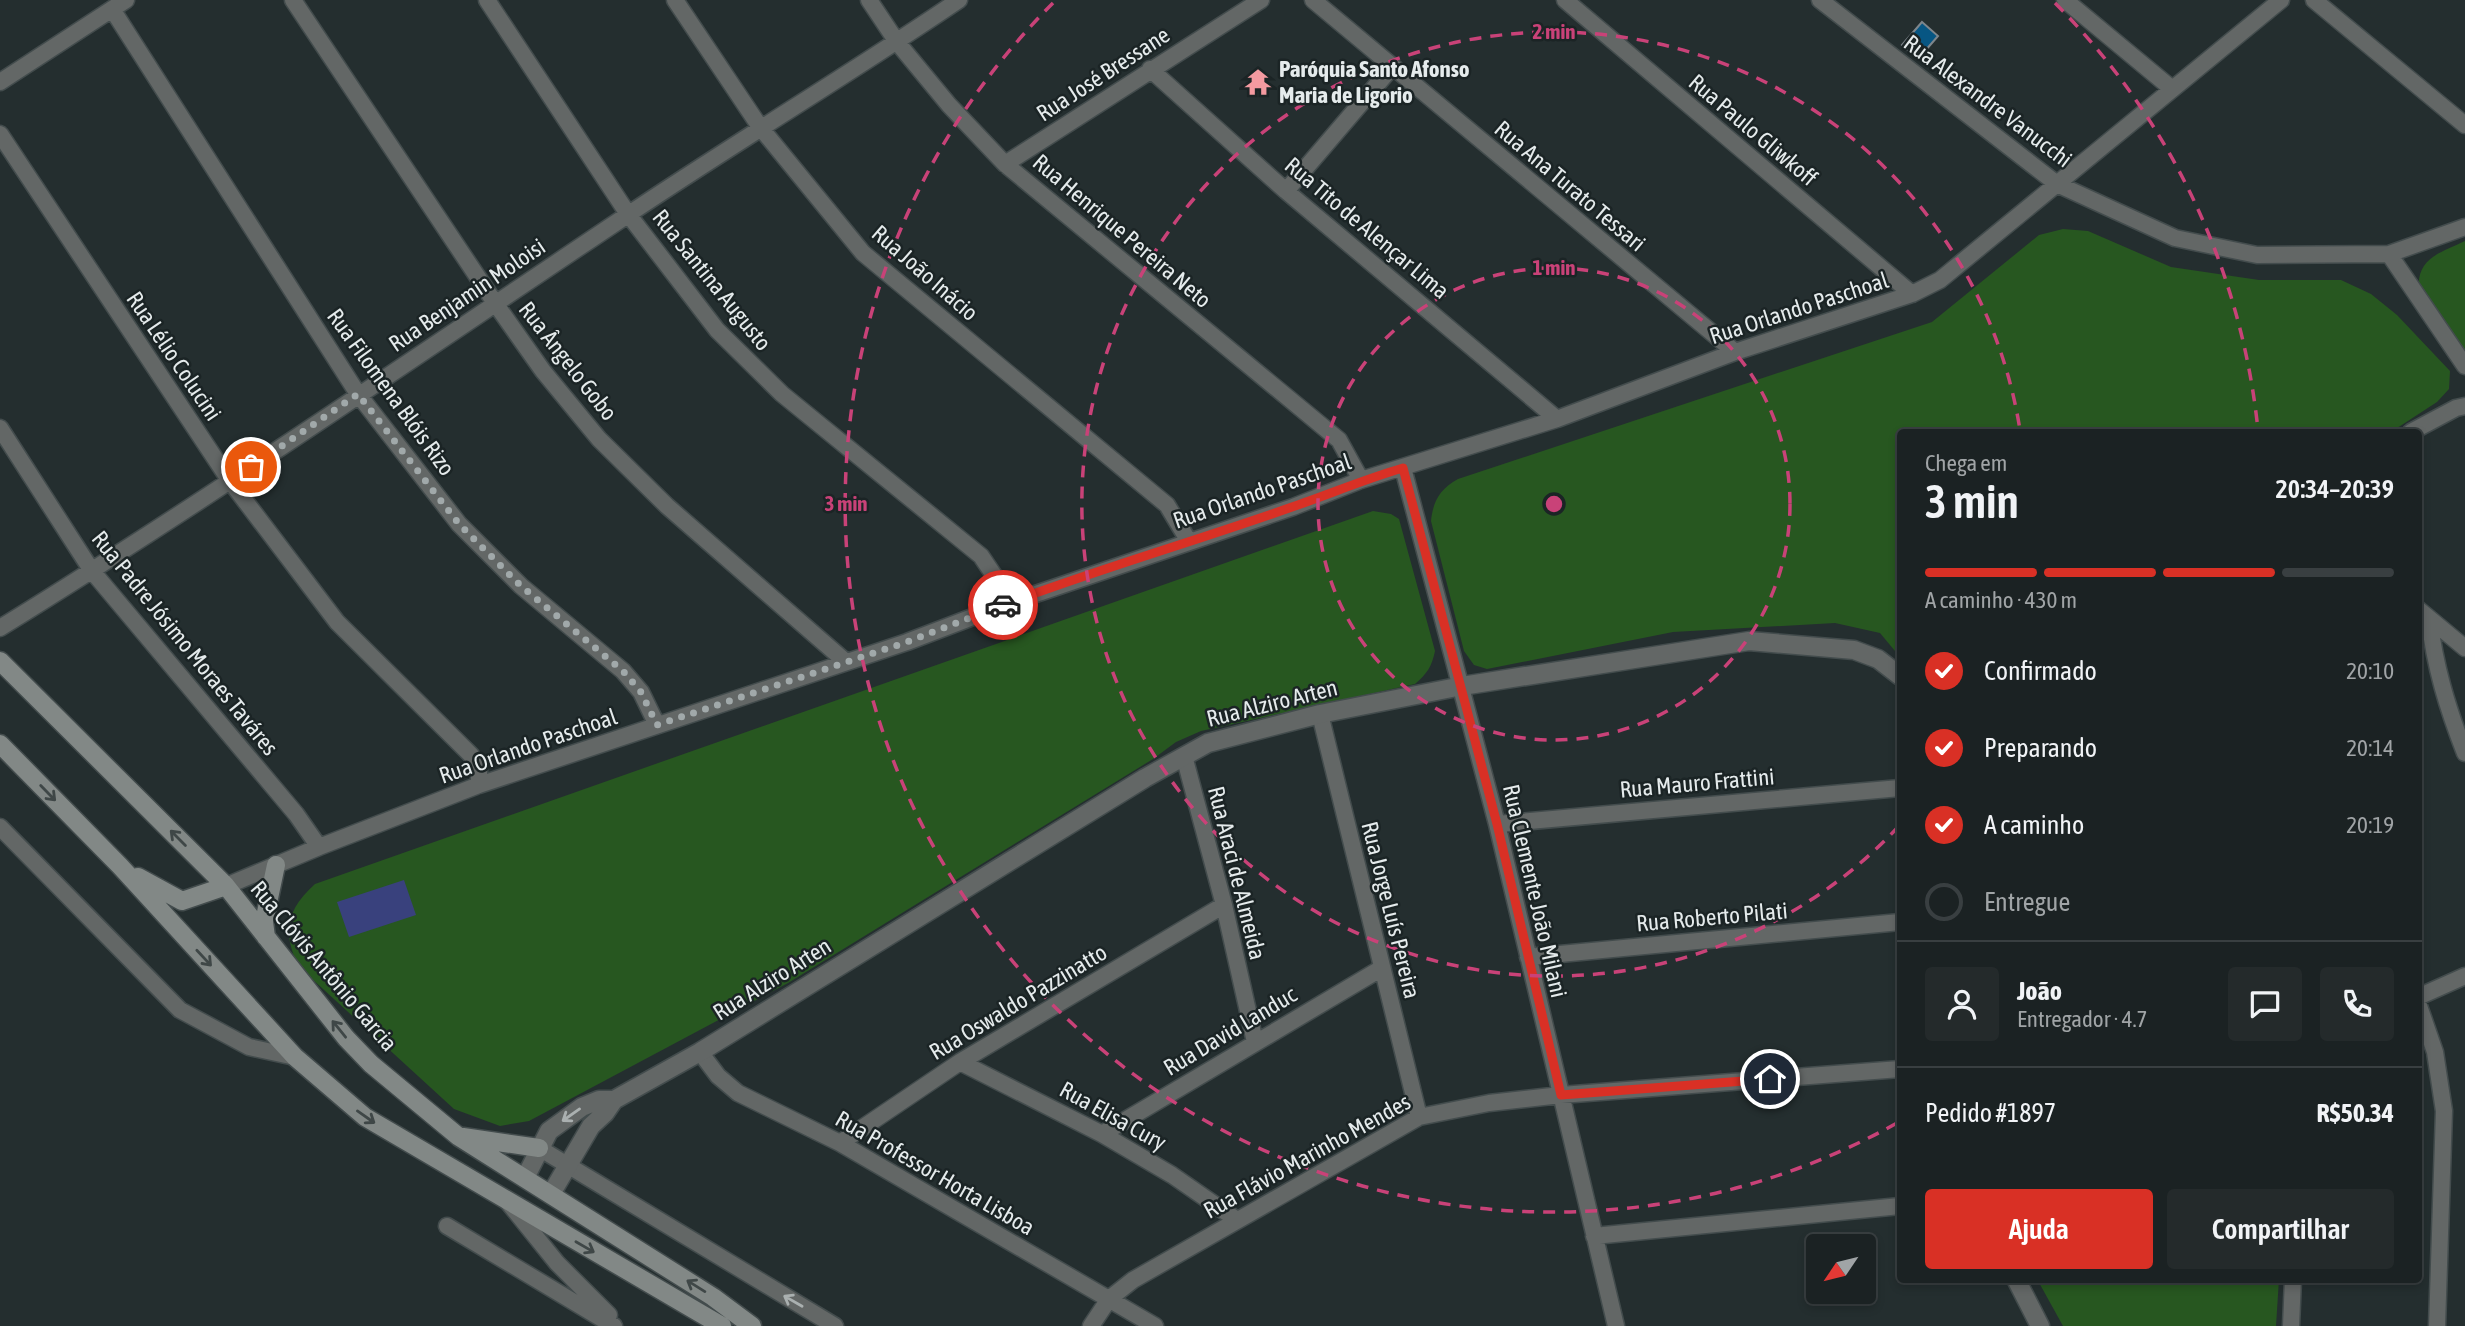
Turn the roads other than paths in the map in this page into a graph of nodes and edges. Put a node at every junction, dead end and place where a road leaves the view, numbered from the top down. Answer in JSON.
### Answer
{"nodes":[{"id":1,"x":126,"y":0,"type":"edge"},
{"id":2,"x":293,"y":0,"type":"edge"},
{"id":3,"x":487,"y":0,"type":"edge"},
{"id":4,"x":675,"y":0,"type":"edge"},
{"id":5,"x":869,"y":0,"type":"edge"},
{"id":6,"x":960,"y":0,"type":"edge"},
{"id":7,"x":1261,"y":0,"type":"edge"},
{"id":8,"x":1313,"y":0,"type":"edge"},
{"id":9,"x":1565,"y":0,"type":"edge"},
{"id":10,"x":1820,"y":0,"type":"edge"},
{"id":11,"x":2065,"y":0,"type":"edge"},
{"id":12,"x":2281,"y":0,"type":"edge"},
{"id":13,"x":2314,"y":0,"type":"edge"},
{"id":14,"x":112,"y":9,"type":"junction"},
{"id":15,"x":897,"y":42,"type":"junction"},
{"id":16,"x":1392,"y":67,"type":"junction"},
{"id":17,"x":1150,"y":69,"type":"junction"},
{"id":18,"x":0,"y":82,"type":"edge"},
{"id":19,"x":2171,"y":88,"type":"junction"},
{"id":20,"x":2465,"y":125,"type":"edge"},
{"id":21,"x":760,"y":127,"type":"junction"},
{"id":22,"x":0,"y":134,"type":"edge"},
{"id":23,"x":1005,"y":164,"type":"junction"},
{"id":24,"x":2057,"y":184,"type":"junction"},
{"id":25,"x":1286,"y":191,"type":"junction"},
{"id":26,"x":628,"y":214,"type":"junction"},
{"id":27,"x":2465,"y":227,"type":"edge"},
{"id":28,"x":2389,"y":254,"type":"junction"},
{"id":29,"x":1912,"y":294,"type":"junction"},
{"id":30,"x":495,"y":303,"type":"junction"},
{"id":31,"x":1735,"y":352,"type":"junction"},
{"id":32,"x":2465,"y":366,"type":"edge"},
{"id":33,"x":358,"y":394,"type":"junction"},
{"id":34,"x":2461,"y":407,"type":"edge"},
{"id":35,"x":1557,"y":418,"type":"junction"},
{"id":36,"x":2465,"y":423,"type":"edge"},
{"id":37,"x":0,"y":428,"type":"edge"},
{"id":38,"x":2417,"y":429,"type":"edge"},
{"id":39,"x":1403,"y":468,"type":"junction"},
{"id":40,"x":1362,"y":480,"type":"junction"},
{"id":41,"x":230,"y":481,"type":"junction"},
{"id":42,"x":1188,"y":540,"type":"junction"},
{"id":43,"x":92,"y":571,"type":"junction"},
{"id":44,"x":1012,"y":602,"type":"junction"},
{"id":45,"x":2424,"y":613,"type":"edge"},
{"id":46,"x":0,"y":628,"type":"edge"},
{"id":47,"x":2465,"y":648,"type":"edge"},
{"id":48,"x":0,"y":661,"type":"edge"},
{"id":49,"x":846,"y":662,"type":"junction"},
{"id":50,"x":1897,"y":674,"type":"edge"},
{"id":51,"x":1462,"y":686,"type":"junction"},
{"id":52,"x":1320,"y":714,"type":"junction"},
{"id":53,"x":657,"y":725,"type":"junction"},
{"id":54,"x":0,"y":744,"type":"edge"},
{"id":55,"x":2465,"y":753,"type":"edge"},
{"id":56,"x":1184,"y":756,"type":"junction"},
{"id":57,"x":479,"y":785,"type":"junction"},
{"id":58,"x":1897,"y":788,"type":"edge"},
{"id":59,"x":1497,"y":824,"type":"junction"},
{"id":60,"x":0,"y":827,"type":"edge"},
{"id":61,"x":319,"y":847,"type":"junction"},
{"id":62,"x":276,"y":865,"type":"junction"},
{"id":63,"x":120,"y":866,"type":"junction"},
{"id":64,"x":226,"y":887,"type":"junction"},
{"id":65,"x":1224,"y":905,"type":"junction"},
{"id":66,"x":1897,"y":922,"type":"edge"},
{"id":67,"x":266,"y":937,"type":"junction"},
{"id":68,"x":1528,"y":957,"type":"junction"},
{"id":69,"x":1382,"y":968,"type":"junction"},
{"id":70,"x":2465,"y":976,"type":"edge"},
{"id":71,"x":2422,"y":995,"type":"edge"},
{"id":72,"x":2422,"y":1015,"type":"edge"},
{"id":73,"x":1255,"y":1042,"type":"junction"},
{"id":74,"x":700,"y":1052,"type":"junction"},
{"id":75,"x":296,"y":1057,"type":"junction"},
{"id":76,"x":960,"y":1062,"type":"junction"},
{"id":77,"x":1897,"y":1069,"type":"edge"},
{"id":78,"x":1561,"y":1095,"type":"junction"},
{"id":79,"x":614,"y":1100,"type":"junction"},
{"id":80,"x":1419,"y":1117,"type":"junction"},
{"id":81,"x":1102,"y":1134,"type":"junction"},
{"id":82,"x":459,"y":1137,"type":"junction"},
{"id":83,"x":840,"y":1143,"type":"junction"},
{"id":84,"x":539,"y":1148,"type":"junction"},
{"id":85,"x":567,"y":1164,"type":"junction"},
{"id":86,"x":525,"y":1178,"type":"junction"},
{"id":87,"x":544,"y":1196,"type":"junction"},
{"id":88,"x":510,"y":1202,"type":"junction"},
{"id":89,"x":1897,"y":1206,"type":"edge"},
{"id":90,"x":1237,"y":1220,"type":"junction"},
{"id":91,"x":447,"y":1226,"type":"dead end"},
{"id":92,"x":554,"y":1229,"type":"junction"},
{"id":93,"x":1594,"y":1236,"type":"junction"},
{"id":94,"x":2018,"y":1283,"type":"edge"},
{"id":95,"x":2293,"y":1283,"type":"edge"},
{"id":96,"x":1109,"y":1299,"type":"junction"},
{"id":97,"x":614,"y":1326,"type":"edge"},
{"id":98,"x":621,"y":1326,"type":"edge"},
{"id":99,"x":722,"y":1326,"type":"edge"},
{"id":100,"x":752,"y":1326,"type":"edge"},
{"id":101,"x":835,"y":1326,"type":"edge"},
{"id":102,"x":1091,"y":1326,"type":"edge"},
{"id":103,"x":1155,"y":1326,"type":"edge"},
{"id":104,"x":1616,"y":1326,"type":"edge"},
{"id":105,"x":2040,"y":1326,"type":"edge"},
{"id":106,"x":2291,"y":1326,"type":"edge"},
{"id":107,"x":2437,"y":1326,"type":"edge"}],
"edges":[{"from":1,"to":14,"type":"street"},
{"from":2,"to":30,"type":"street","name":"Rua Ângelo Gobo"},
{"from":3,"to":26,"type":"street","name":"Rua Santina Augusto"},
{"from":4,"to":21,"type":"street","name":"Rua João Inácio"},
{"from":5,"to":15,"type":"street","name":"Rua Henrique Pereira Neto"},
{"from":6,"to":15,"type":"street","name":"Rua Benjamin Moloisi"},
{"from":7,"to":17,"type":"street","name":"Rua José Bressane"},
{"from":8,"to":16,"type":"street","name":"Rua Ana Turato Tessari"},
{"from":9,"to":29,"type":"street","name":"Rua Paulo Gliwkoff"},
{"from":10,"to":24,"type":"street","name":"Rua Alexandre Vanucchi"},
{"from":11,"to":19,"type":"street"},
{"from":12,"to":19,"type":"street","name":"Rua Orlando Paschoal"},
{"from":13,"to":20,"type":"street"},
{"from":14,"to":18,"type":"street"},
{"from":14,"to":33,"type":"street","name":"Rua Filomena Blóis Rizo"},
{"from":15,"to":21,"type":"street","name":"Rua Benjamin Moloisi"},
{"from":15,"to":23,"type":"street","name":"Rua Henrique Pereira Neto"},
{"from":16,"to":25,"type":"street"},
{"from":16,"to":31,"type":"street","name":"Rua Ana Turato Tessari"},
{"from":17,"to":23,"type":"street","name":"Rua José Bressane"},
{"from":17,"to":25,"type":"street","name":"Rua Tito de Alençar Lima"},
{"from":19,"to":24,"type":"street","name":"Rua Orlando Paschoal"},
{"from":21,"to":26,"type":"street","name":"Rua Benjamin Moloisi"},
{"from":21,"to":42,"type":"street","name":"Rua João Inácio"},
{"from":22,"to":41,"type":"street","name":"Rua Lélio Colucini"},
{"from":23,"to":40,"type":"street","name":"Rua Henrique Pereira Neto"},
{"from":24,"to":28,"type":"street","name":"Rua Alexandre Vanucchi"},
{"from":24,"to":29,"type":"street","name":"Rua Orlando Paschoal"},
{"from":25,"to":35,"type":"street","name":"Rua Tito de Alençar Lima"},
{"from":26,"to":30,"type":"street","name":"Rua Benjamin Moloisi"},
{"from":26,"to":44,"type":"street","name":"Rua Santina Augusto"},
{"from":27,"to":28,"type":"street","name":"Rua Alexandre Vanucchi"},
{"from":28,"to":32,"type":"street"},
{"from":29,"to":31,"type":"street","name":"Rua Orlando Paschoal"},
{"from":30,"to":33,"type":"street","name":"Rua Benjamin Moloisi"},
{"from":30,"to":49,"type":"street","name":"Rua Ângelo Gobo"},
{"from":31,"to":35,"type":"street","name":"Rua Orlando Paschoal"},
{"from":33,"to":41,"type":"street","name":"Rua Benjamin Moloisi"},
{"from":33,"to":53,"type":"street","name":"Rua Filomena Blóis Rizo"},
{"from":34,"to":36,"type":"street"},
{"from":34,"to":38,"type":"street"},
{"from":35,"to":39,"type":"street","name":"Rua Orlando Paschoal"},
{"from":37,"to":43,"type":"street","name":"Rua Padre Jósimo Moraes Taváres"},
{"from":39,"to":40,"type":"street","name":"Rua Orlando Paschoal"},
{"from":39,"to":51,"type":"street","name":"Rua Clemente João Milani"},
{"from":40,"to":42,"type":"street","name":"Rua Orlando Paschoal"},
{"from":41,"to":43,"type":"street","name":"Rua Benjamin Moloisi"},
{"from":41,"to":57,"type":"street","name":"Rua Lélio Colucini"},
{"from":42,"to":44,"type":"street","name":"Rua Orlando Paschoal"},
{"from":43,"to":46,"type":"street","name":"Rua Benjamin Moloisi"},
{"from":43,"to":61,"type":"street","name":"Rua Padre Jósimo Moraes Taváres"},
{"from":44,"to":49,"type":"street","name":"Rua Orlando Paschoal"},
{"from":45,"to":47,"type":"street"},
{"from":45,"to":55,"type":"street"},
{"from":64,"to":48,"type":"main road","name":"Rua Clóvis Antônio Garcia","one_way":true},
{"from":49,"to":53,"type":"street","name":"Rua Orlando Paschoal"},
{"from":50,"to":51,"type":"street","name":"Rua Alziro Arten"},
{"from":51,"to":52,"type":"street","name":"Rua Alziro Arten"},
{"from":51,"to":59,"type":"street","name":"Rua Clemente João Milani"},
{"from":52,"to":56,"type":"street","name":"Rua Alziro Arten"},
{"from":52,"to":69,"type":"street","name":"Rua Jorge Luís Pereira"},
{"from":53,"to":57,"type":"street","name":"Rua Orlando Paschoal"},
{"from":54,"to":63,"type":"main road","one_way":true},
{"from":56,"to":65,"type":"street","name":"Rua Araci de Almeida"},
{"from":56,"to":74,"type":"street","name":"Rua Alziro Arten"},
{"from":57,"to":61,"type":"street","name":"Rua Orlando Paschoal"},
{"from":58,"to":59,"type":"street","name":"Rua Mauro Frattini"},
{"from":59,"to":68,"type":"street","name":"Rua Clemente João Milani"},
{"from":60,"to":75,"type":"street"},
{"from":61,"to":62,"type":"street","name":"Rua Orlando Paschoal"},
{"from":62,"to":64,"type":"street","name":"Rua Orlando Paschoal"},
{"from":62,"to":67,"type":"main road"},
{"from":63,"to":64,"type":"main road"},
{"from":63,"to":75,"type":"main road","one_way":true},
{"from":64,"to":67,"type":"main road","name":"Rua Clóvis Antônio Garcia"},
{"from":65,"to":73,"type":"street","name":"Rua Araci de Almeida"},
{"from":65,"to":76,"type":"street","name":"Rua Oswaldo Pazzinatto"},
{"from":66,"to":68,"type":"street","name":"Rua Roberto Pilati"},
{"from":82,"to":67,"type":"main road","name":"Rua Clóvis Antônio Garcia","one_way":true},
{"from":68,"to":78,"type":"street","name":"Rua Clemente João Milani"},
{"from":69,"to":73,"type":"street","name":"Rua David Landuc"},
{"from":69,"to":80,"type":"street","name":"Rua Jorge Luís Pereira"},
{"from":70,"to":71,"type":"street"},
{"from":72,"to":107,"type":"street"},
{"from":73,"to":81,"type":"street","name":"Rua David Landuc"},
{"from":74,"to":79,"type":"street","name":"Rua Alziro Arten"},
{"from":74,"to":83,"type":"street","name":"Rua Professor Horta Lisboa"},
{"from":75,"to":88,"type":"main road","one_way":true},
{"from":76,"to":81,"type":"street","name":"Rua Elisa Cury"},
{"from":76,"to":83,"type":"street","name":"Rua Oswaldo Pazzinatto"},
{"from":77,"to":78,"type":"street","name":"Rua Flávio Marinho Mendes"},
{"from":78,"to":80,"type":"street","name":"Rua Flávio Marinho Mendes"},
{"from":78,"to":93,"type":"street","name":"Rua Clemente João Milani"},
{"from":79,"to":84,"type":"street","name":"Rua Alziro Arten","one_way":true},
{"from":79,"to":85,"type":"street","name":"Rua Alziro Arten"},
{"from":80,"to":90,"type":"street","name":"Rua Flávio Marinho Mendes"},
{"from":81,"to":90,"type":"street","name":"Rua Elisa Cury"},
{"from":82,"to":84,"type":"main road"},
{"from":82,"to":86,"type":"main road","name":"Rua Clóvis Antônio Garcia"},
{"from":83,"to":96,"type":"street","name":"Rua Professor Horta Lisboa"},
{"from":84,"to":85,"type":"street"},
{"from":84,"to":86,"type":"street","name":"Rua Alziro Arten"},
{"from":85,"to":87,"type":"street","name":"Rua Alziro Arten"},
{"from":101,"to":85,"type":"street","one_way":true},
{"from":86,"to":87,"type":"main road","name":"Rua Clóvis Antônio Garcia"},
{"from":87,"to":88,"type":"main road"},
{"from":87,"to":92,"type":"main road"},
{"from":100,"to":87,"type":"main road","name":"Rua Clóvis Antônio Garcia","one_way":true},
{"from":88,"to":92,"type":"main road"},
{"from":88,"to":98,"type":"street"},
{"from":89,"to":93,"type":"street"},
{"from":90,"to":96,"type":"street","name":"Rua Flávio Marinho Mendes"},
{"from":91,"to":97,"type":"street"},
{"from":92,"to":99,"type":"main road","one_way":true},
{"from":93,"to":104,"type":"street","name":"Rua Clemente João Milani"},
{"from":94,"to":105,"type":"street"},
{"from":95,"to":106,"type":"street"},
{"from":96,"to":102,"type":"street","name":"Rua Flávio Marinho Mendes"},
{"from":96,"to":103,"type":"street","name":"Rua Professor Horta Lisboa"}]}
